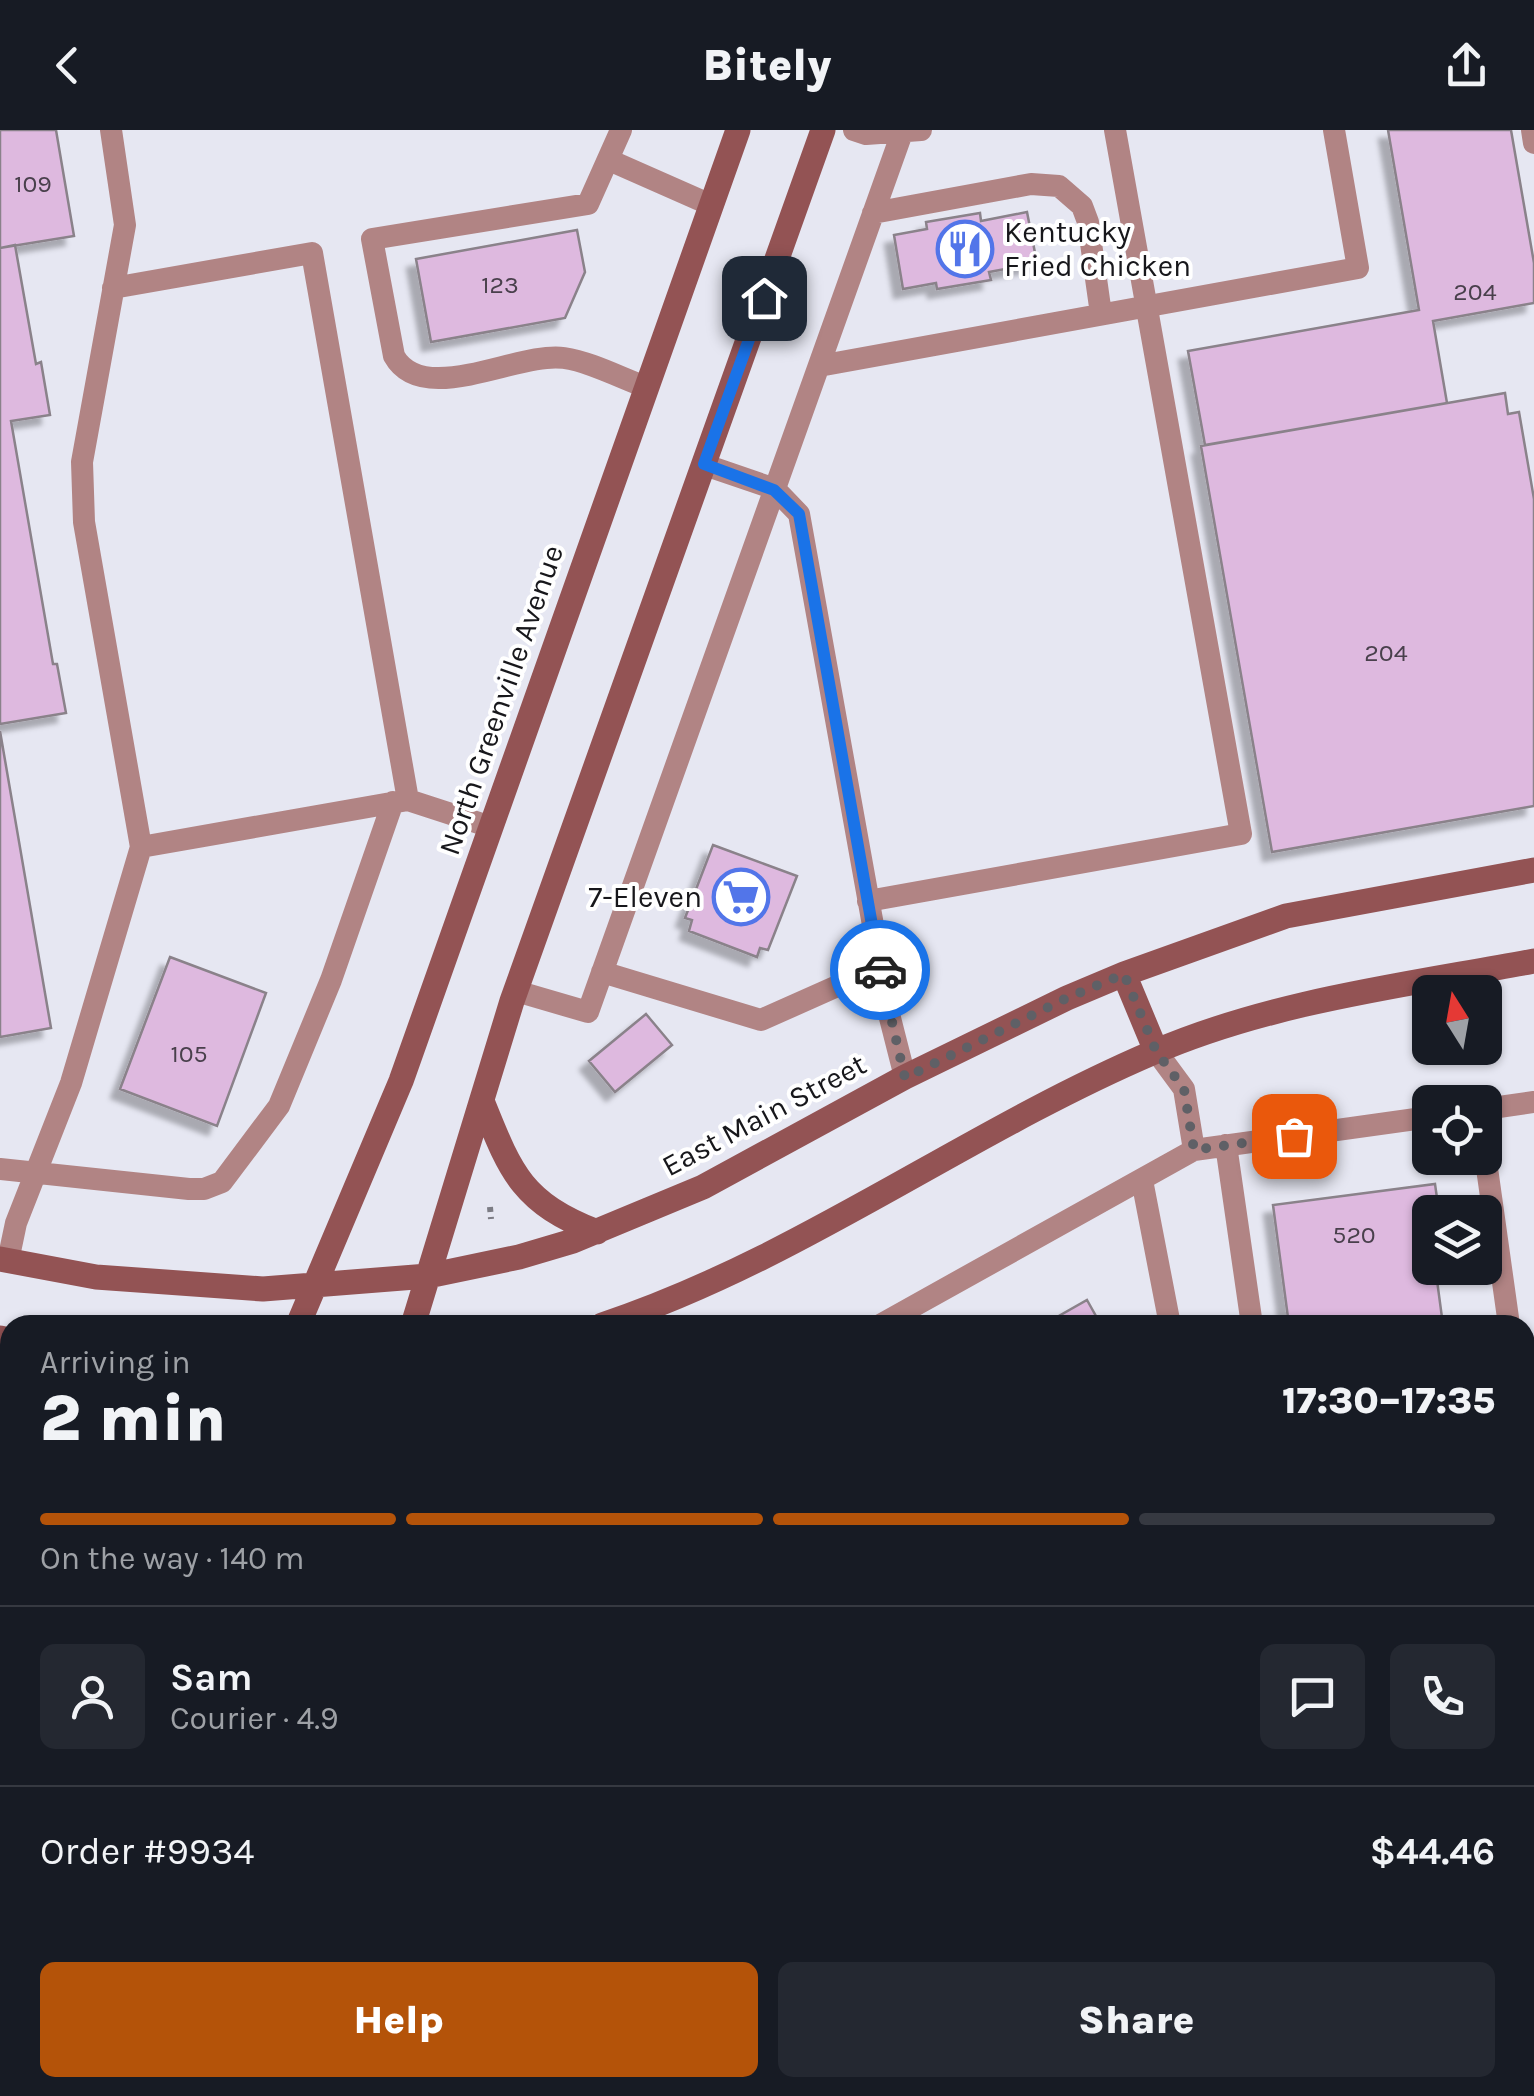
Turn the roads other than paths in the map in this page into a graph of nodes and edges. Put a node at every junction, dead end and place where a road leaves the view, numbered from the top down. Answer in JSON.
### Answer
{"nodes":[{"id":1,"x":111,"y":130,"type":"edge"},
{"id":2,"x":622,"y":130,"type":"edge"},
{"id":3,"x":738,"y":130,"type":"edge"},
{"id":4,"x":823,"y":130,"type":"edge"},
{"id":5,"x":854,"y":130,"type":"edge"},
{"id":6,"x":1115,"y":130,"type":"edge"},
{"id":7,"x":1334,"y":130,"type":"edge"},
{"id":8,"x":1532,"y":130,"type":"edge"},
{"id":9,"x":909,"y":131,"type":"edge"},
{"id":10,"x":1534,"y":144,"type":"edge"},
{"id":11,"x":609,"y":160,"type":"junction"},
{"id":12,"x":711,"y":205,"type":"junction"},
{"id":13,"x":873,"y":213,"type":"junction"},
{"id":14,"x":113,"y":288,"type":"junction"},
{"id":15,"x":1146,"y":306,"type":"junction"},
{"id":16,"x":1101,"y":314,"type":"junction"},
{"id":17,"x":819,"y":366,"type":"junction"},
{"id":18,"x":646,"y":387,"type":"junction"},
{"id":19,"x":704,"y":464,"type":"junction"},
{"id":20,"x":774,"y":490,"type":"junction"},
{"id":21,"x":400,"y":801,"type":"junction"},
{"id":22,"x":491,"y":827,"type":"junction"},
{"id":23,"x":141,"y":847,"type":"junction"},
{"id":24,"x":1534,"y":870,"type":"edge"},
{"id":25,"x":868,"y":901,"type":"junction"},
{"id":26,"x":1534,"y":961,"type":"edge"},
{"id":27,"x":880,"y":967,"type":"junction"},
{"id":28,"x":602,"y":972,"type":"junction"},
{"id":29,"x":1124,"y":974,"type":"junction"},
{"id":30,"x":516,"y":992,"type":"junction"},
{"id":31,"x":1156,"y":1051,"type":"junction"},
{"id":32,"x":905,"y":1078,"type":"junction"},
{"id":33,"x":482,"y":1101,"type":"junction"},
{"id":34,"x":1534,"y":1102,"type":"edge"},
{"id":35,"x":1502,"y":1107,"type":"edge"},
{"id":36,"x":1412,"y":1119,"type":"edge"},
{"id":37,"x":1226,"y":1145,"type":"junction"},
{"id":38,"x":1194,"y":1150,"type":"junction"},
{"id":39,"x":0,"y":1169,"type":"edge"},
{"id":40,"x":38,"y":1171,"type":"junction"},
{"id":41,"x":1488,"y":1175,"type":"edge"},
{"id":42,"x":1142,"y":1180,"type":"junction"},
{"id":43,"x":596,"y":1232,"type":"junction"},
{"id":44,"x":4,"y":1260,"type":"edge"},
{"id":45,"x":428,"y":1276,"type":"junction"},
{"id":46,"x":313,"y":1287,"type":"junction"},
{"id":47,"x":302,"y":1315,"type":"edge"},
{"id":48,"x":416,"y":1315,"type":"edge"},
{"id":49,"x":630,"y":1315,"type":"edge"},
{"id":50,"x":898,"y":1315,"type":"edge"},
{"id":51,"x":1168,"y":1315,"type":"edge"},
{"id":52,"x":1251,"y":1315,"type":"edge"},
{"id":53,"x":1508,"y":1315,"type":"edge"}],
"edges":[{"from":1,"to":14,"type":"lane"},
{"from":2,"to":11,"type":"lane"},
{"from":3,"to":12,"type":"main road","name":"North Greenville Avenue"},
{"from":4,"to":19,"type":"main road"},
{"from":5,"to":9,"type":"lane"},
{"from":6,"to":15,"type":"lane"},
{"from":7,"to":15,"type":"lane"},
{"from":8,"to":10,"type":"lane"},
{"from":9,"to":13,"type":"lane"},
{"from":11,"to":12,"type":"lane"},
{"from":11,"to":18,"type":"lane"},
{"from":12,"to":18,"type":"main road","name":"North Greenville Avenue"},
{"from":13,"to":16,"type":"lane"},
{"from":13,"to":17,"type":"lane"},
{"from":14,"to":21,"type":"lane"},
{"from":14,"to":23,"type":"lane"},
{"from":15,"to":16,"type":"lane"},
{"from":15,"to":25,"type":"lane"},
{"from":16,"to":17,"type":"lane"},
{"from":17,"to":20,"type":"lane"},
{"from":18,"to":22,"type":"main road","name":"North Greenville Avenue"},
{"from":19,"to":20,"type":"lane"},
{"from":19,"to":30,"type":"main road"},
{"from":20,"to":25,"type":"lane"},
{"from":20,"to":28,"type":"lane"},
{"from":21,"to":22,"type":"lane"},
{"from":21,"to":23,"type":"lane"},
{"from":21,"to":40,"type":"lane"},
{"from":22,"to":46,"type":"main road","name":"North Greenville Avenue"},
{"from":23,"to":40,"type":"lane"},
{"from":24,"to":29,"type":"main road","name":"East Main Street"},
{"from":25,"to":27,"type":"lane"},
{"from":26,"to":31,"type":"main road"},
{"from":27,"to":28,"type":"lane"},
{"from":27,"to":32,"type":"lane"},
{"from":28,"to":30,"type":"lane"},
{"from":29,"to":31,"type":"main road"},
{"from":29,"to":32,"type":"main road","name":"East Main Street"},
{"from":30,"to":33,"type":"main road"},
{"from":31,"to":38,"type":"lane"},
{"from":31,"to":49,"type":"main road"},
{"from":32,"to":43,"type":"main road","name":"East Main Street"},
{"from":33,"to":43,"type":"main road"},
{"from":33,"to":45,"type":"main road"},
{"from":34,"to":35,"type":"lane"},
{"from":36,"to":37,"type":"lane"},
{"from":37,"to":38,"type":"lane"},
{"from":37,"to":52,"type":"lane"},
{"from":38,"to":42,"type":"lane"},
{"from":39,"to":40,"type":"lane"},
{"from":40,"to":44,"type":"lane"},
{"from":41,"to":53,"type":"lane"},
{"from":42,"to":50,"type":"lane"},
{"from":42,"to":51,"type":"lane"},
{"from":43,"to":45,"type":"main road","name":"East Main Street"},
{"from":44,"to":46,"type":"main road","name":"East Main Street"},
{"from":45,"to":46,"type":"main road","name":"East Main Street"},
{"from":45,"to":48,"type":"main road"},
{"from":46,"to":47,"type":"main road","name":"North Greenville Avenue"}]}
